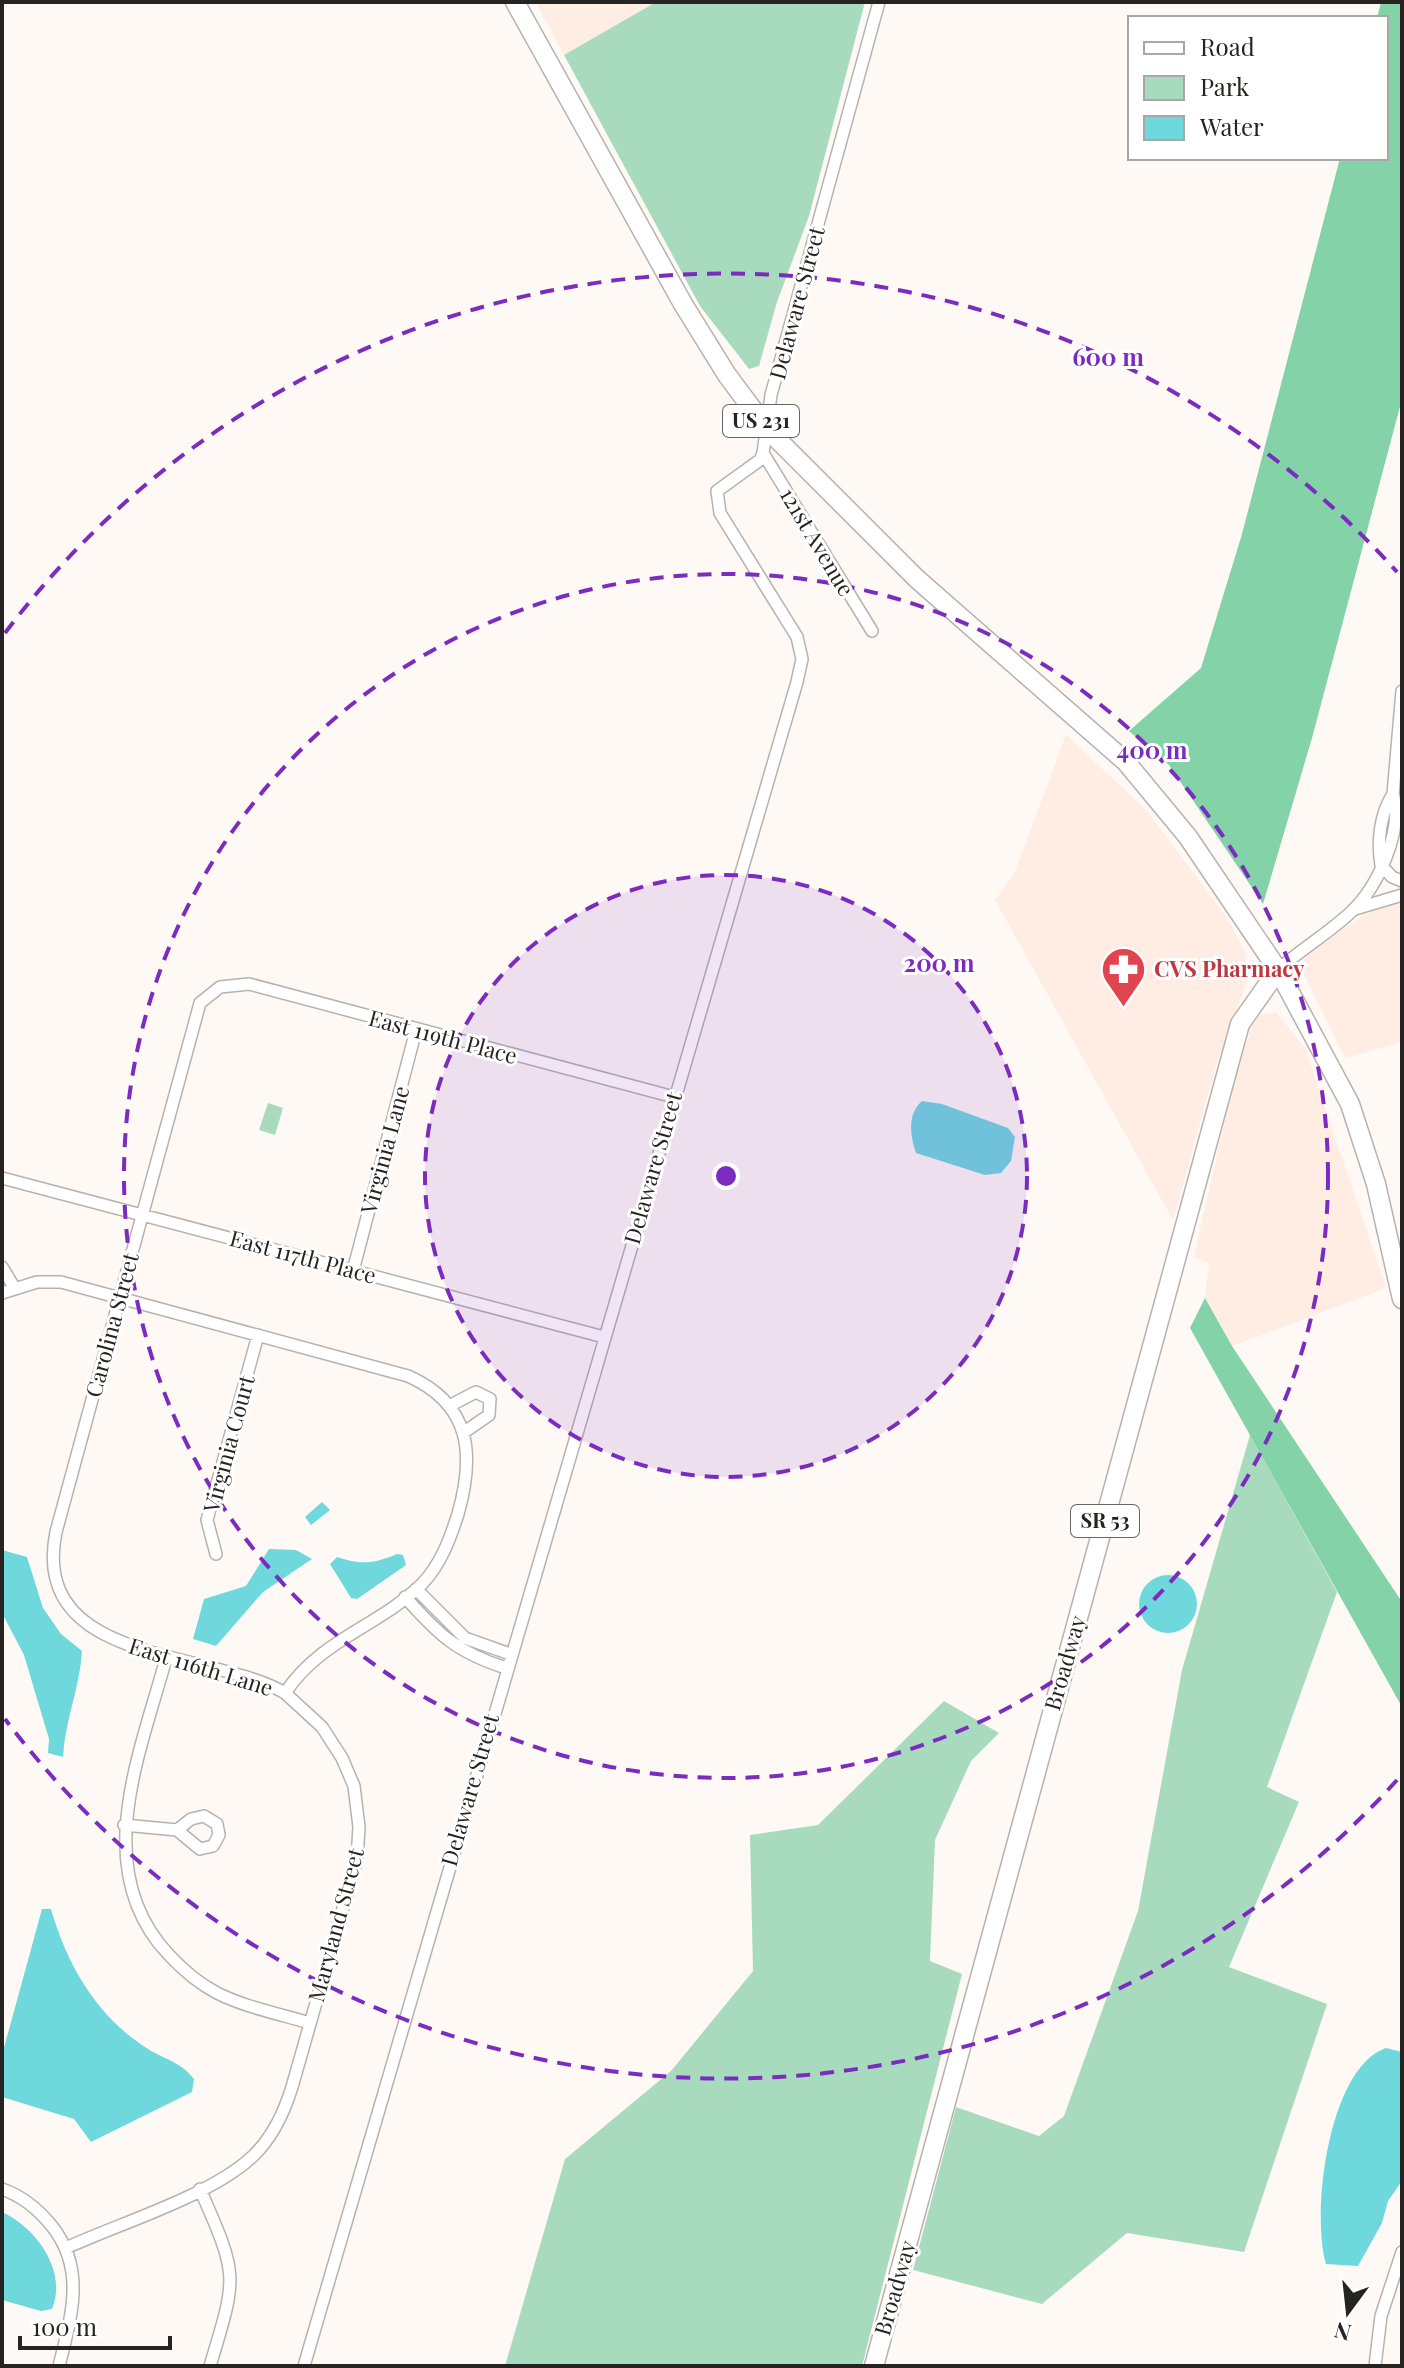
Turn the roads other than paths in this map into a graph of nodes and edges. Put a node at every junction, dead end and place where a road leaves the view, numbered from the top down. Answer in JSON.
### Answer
{"nodes":[{"id":1,"x":515,"y":2,"type":"edge"},
{"id":2,"x":879,"y":2,"type":"edge"},
{"id":3,"x":768,"y":430,"type":"junction"},
{"id":4,"x":763,"y":453,"type":"junction"},
{"id":5,"x":872,"y":631,"type":"dead end"},
{"id":6,"x":1402,"y":691,"type":"edge"},
{"id":7,"x":1381,"y":865,"type":"junction"},
{"id":8,"x":1402,"y":881,"type":"edge"},
{"id":9,"x":1402,"y":895,"type":"edge"},
{"id":10,"x":1355,"y":909,"type":"junction"},
{"id":11,"x":1278,"y":970,"type":"junction"},
{"id":12,"x":214,"y":991,"type":"joint"},
{"id":13,"x":416,"y":1030,"type":"junction"},
{"id":14,"x":674,"y":1097,"type":"junction"},
{"id":15,"x":2,"y":1178,"type":"edge"},
{"id":16,"x":142,"y":1215,"type":"junction"},
{"id":17,"x":2,"y":1267,"type":"edge"},
{"id":18,"x":353,"y":1271,"type":"junction"},
{"id":19,"x":14,"y":1287,"type":"junction"},
{"id":20,"x":2,"y":1293,"type":"edge"},
{"id":21,"x":119,"y":1297,"type":"junction"},
{"id":22,"x":1402,"y":1299,"type":"edge"},
{"id":23,"x":258,"y":1335,"type":"junction"},
{"id":24,"x":604,"y":1337,"type":"junction"},
{"id":25,"x":449,"y":1406,"type":"junction"},
{"id":26,"x":463,"y":1433,"type":"junction"},
{"id":27,"x":216,"y":1554,"type":"dead end"},
{"id":28,"x":416,"y":1589,"type":"junction"},
{"id":29,"x":405,"y":1597,"type":"junction"},
{"id":30,"x":118,"y":1642,"type":"joint"},
{"id":31,"x":510,"y":1654,"type":"junction"},
{"id":32,"x":167,"y":1655,"type":"junction"},
{"id":33,"x":506,"y":1668,"type":"junction"},
{"id":34,"x":285,"y":1693,"type":"junction"},
{"id":35,"x":124,"y":1825,"type":"junction"},
{"id":36,"x":177,"y":1830,"type":"dead end"},
{"id":37,"x":310,"y":2023,"type":"junction"},
{"id":38,"x":2,"y":2189,"type":"edge"},
{"id":39,"x":200,"y":2189,"type":"junction"},
{"id":40,"x":66,"y":2248,"type":"junction"},
{"id":41,"x":1402,"y":2252,"type":"edge"},
{"id":42,"x":59,"y":2366,"type":"edge"},
{"id":43,"x":210,"y":2366,"type":"edge"},
{"id":44,"x":304,"y":2366,"type":"edge"},
{"id":45,"x":874,"y":2366,"type":"edge"},
{"id":46,"x":1375,"y":2366,"type":"edge"}],
"edges":[{"from":1,"to":3,"type":"main road","number":"US 231"},
{"from":2,"to":3,"type":"street","name":"Delaware Street"},
{"from":3,"to":4,"type":"street","name":"Delaware Street"},
{"from":3,"to":11,"type":"main road","number":"US 231"},
{"from":4,"to":5,"type":"street","name":"121st Avenue"},
{"from":4,"to":14,"type":"street","name":"Delaware Street"},
{"from":6,"to":7,"type":"street"},
{"from":7,"to":8,"type":"street"},
{"from":7,"to":10,"type":"street"},
{"from":9,"to":10,"type":"street"},
{"from":10,"to":11,"type":"street"},
{"from":11,"to":22,"type":"main road","number":"US 231"},
{"from":11,"to":45,"type":"main road","name":"Broadway","number":"SR 53"},
{"from":12,"to":13,"type":"street","name":"East 119th Place"},
{"from":12,"to":16,"type":"street","name":"Carolina Street"},
{"from":13,"to":14,"type":"street","name":"East 119th Place"},
{"from":13,"to":18,"type":"street","name":"Virginia Lane"},
{"from":14,"to":24,"type":"street","name":"Delaware Street"},
{"from":15,"to":16,"type":"street","name":"East 117th Place"},
{"from":16,"to":18,"type":"street","name":"East 117th Place"},
{"from":16,"to":21,"type":"street","name":"Carolina Street"},
{"from":17,"to":19,"type":"street"},
{"from":18,"to":24,"type":"street","name":"East 117th Place"},
{"from":19,"to":20,"type":"street"},
{"from":19,"to":21,"type":"street"},
{"from":21,"to":23,"type":"street"},
{"from":21,"to":30,"type":"street","name":"Carolina Street"},
{"from":23,"to":25,"type":"street"},
{"from":23,"to":27,"type":"street","name":"Virginia Court"},
{"from":24,"to":31,"type":"street","name":"Delaware Street"},
{"from":25,"to":26,"type":"street"},
{"from":25,"to":26,"type":"street"},
{"from":26,"to":28,"type":"street"},
{"from":28,"to":29,"type":"street"},
{"from":28,"to":31,"type":"street"},
{"from":29,"to":33,"type":"street"},
{"from":29,"to":34,"type":"street"},
{"from":30,"to":32,"type":"street","name":"East 116th Lane"},
{"from":31,"to":33,"type":"street","name":"Delaware Street"},
{"from":32,"to":34,"type":"street","name":"East 116th Lane"},
{"from":32,"to":35,"type":"street"},
{"from":33,"to":44,"type":"street","name":"Delaware Street"},
{"from":34,"to":37,"type":"street","name":"Maryland Street"},
{"from":35,"to":36,"type":"street"},
{"from":35,"to":37,"type":"street"},
{"from":37,"to":39,"type":"street","name":"Maryland Street"},
{"from":38,"to":40,"type":"street"},
{"from":39,"to":40,"type":"street","name":"Maryland Street"},
{"from":39,"to":43,"type":"street"},
{"from":40,"to":42,"type":"street"},
{"from":41,"to":46,"type":"street"}]}
